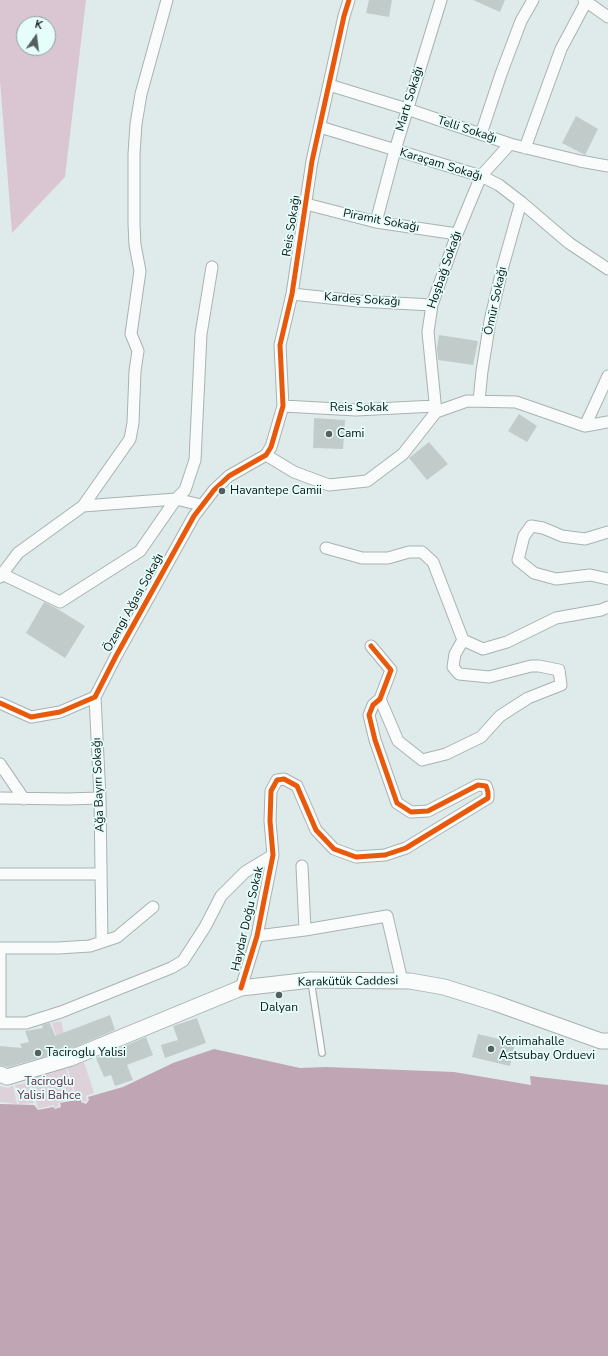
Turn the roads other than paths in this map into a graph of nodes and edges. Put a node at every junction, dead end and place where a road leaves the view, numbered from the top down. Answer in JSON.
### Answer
{"nodes":[{"id":1,"x":167,"y":0,"type":"edge"},
{"id":2,"x":349,"y":0,"type":"edge"},
{"id":3,"x":442,"y":0,"type":"edge"},
{"id":4,"x":533,"y":0,"type":"edge"},
{"id":5,"x":585,"y":1,"type":"edge"},
{"id":6,"x":608,"y":17,"type":"edge"},
{"id":7,"x":329,"y":85,"type":"junction"},
{"id":8,"x":407,"y":109,"type":"junction"},
{"id":9,"x":320,"y":127,"type":"junction"},
{"id":10,"x":481,"y":134,"type":"junction"},
{"id":11,"x":510,"y":144,"type":"junction"},
{"id":12,"x":525,"y":148,"type":"junction"},
{"id":13,"x":395,"y":150,"type":"junction"},
{"id":14,"x":608,"y":166,"type":"edge"},
{"id":15,"x":481,"y":176,"type":"junction"},
{"id":16,"x":521,"y":202,"type":"junction"},
{"id":17,"x":306,"y":204,"type":"junction"},
{"id":18,"x":376,"y":222,"type":"junction"},
{"id":19,"x":457,"y":234,"type":"junction"},
{"id":20,"x":212,"y":267,"type":"dead end"},
{"id":21,"x":608,"y":269,"type":"edge"},
{"id":22,"x":292,"y":294,"type":"junction"},
{"id":23,"x":432,"y":305,"type":"junction"},
{"id":24,"x":608,"y":376,"type":"edge"},
{"id":25,"x":479,"y":401,"type":"junction"},
{"id":26,"x":283,"y":406,"type":"junction"},
{"id":27,"x":435,"y":409,"type":"junction"},
{"id":28,"x":608,"y":422,"type":"edge"},
{"id":29,"x":586,"y":426,"type":"junction"},
{"id":30,"x":266,"y":455,"type":"junction"},
{"id":31,"x":176,"y":499,"type":"junction"},
{"id":32,"x":202,"y":505,"type":"junction"},
{"id":33,"x":83,"y":506,"type":"junction"},
{"id":34,"x":608,"y":532,"type":"edge"},
{"id":35,"x":326,"y":548,"type":"dead end"},
{"id":36,"x":1,"y":575,"type":"edge"},
{"id":37,"x":608,"y":579,"type":"edge"},
{"id":38,"x":608,"y":607,"type":"edge"},
{"id":39,"x":463,"y":640,"type":"junction"},
{"id":40,"x":371,"y":646,"type":"dead end"},
{"id":41,"x":94,"y":697,"type":"junction"},
{"id":42,"x":380,"y":699,"type":"junction"},
{"id":43,"x":0,"y":703,"type":"edge"},
{"id":44,"x":0,"y":764,"type":"edge"},
{"id":45,"x":0,"y":798,"type":"edge"},
{"id":46,"x":100,"y":798,"type":"junction"},
{"id":47,"x":24,"y":799,"type":"junction"},
{"id":48,"x":273,"y":855,"type":"junction"},
{"id":49,"x":302,"y":866,"type":"dead end"},
{"id":50,"x":0,"y":874,"type":"edge"},
{"id":51,"x":101,"y":874,"type":"junction"},
{"id":52,"x":153,"y":907,"type":"dead end"},
{"id":53,"x":305,"y":930,"type":"junction"},
{"id":54,"x":257,"y":936,"type":"junction"},
{"id":55,"x":102,"y":942,"type":"junction"},
{"id":56,"x":0,"y":948,"type":"edge"},
{"id":57,"x":311,"y":980,"type":"junction"},
{"id":58,"x":402,"y":981,"type":"junction"},
{"id":59,"x":242,"y":988,"type":"junction"},
{"id":60,"x":0,"y":1023,"type":"edge"},
{"id":61,"x":608,"y":1041,"type":"edge"},
{"id":62,"x":322,"y":1053,"type":"dead end"},
{"id":63,"x":0,"y":1074,"type":"edge"}],
"edges":[{"from":1,"to":33,"type":"street"},
{"from":2,"to":7,"type":"street","name":"Reis Sokağı"},
{"from":3,"to":8,"type":"street","name":"Martı Sokağı"},
{"from":4,"to":10,"type":"street"},
{"from":5,"to":6,"type":"street"},
{"from":5,"to":12,"type":"street"},
{"from":7,"to":8,"type":"street","name":"Telli Sokağı"},
{"from":7,"to":9,"type":"street","name":"Reis Sokağı"},
{"from":8,"to":10,"type":"street","name":"Telli Sokağı"},
{"from":8,"to":13,"type":"street","name":"Martı Sokağı"},
{"from":9,"to":13,"type":"street","name":"Karaçam Sokağı"},
{"from":9,"to":17,"type":"street","name":"Reis Sokağı"},
{"from":10,"to":11,"type":"street","name":"Telli Sokağı"},
{"from":11,"to":12,"type":"street","name":"Telli Sokağı"},
{"from":11,"to":15,"type":"street","name":"Hoşbağ Sokağı"},
{"from":12,"to":14,"type":"street","name":"Telli Sokağı"},
{"from":13,"to":15,"type":"street","name":"Karaçam Sokağı"},
{"from":13,"to":18,"type":"street","name":"Martı Sokağı"},
{"from":15,"to":16,"type":"street","name":"Karaçam Sokağı"},
{"from":15,"to":19,"type":"street","name":"Hoşbağ Sokağı"},
{"from":16,"to":21,"type":"street","name":"Karaçam Sokağı"},
{"from":16,"to":25,"type":"street","name":"Ömür Sokağı"},
{"from":17,"to":18,"type":"street","name":"Piramit Sokağı"},
{"from":17,"to":22,"type":"street","name":"Reis Sokağı"},
{"from":18,"to":19,"type":"street","name":"Piramit Sokağı"},
{"from":19,"to":23,"type":"street","name":"Hoşbağ Sokağı"},
{"from":20,"to":31,"type":"street"},
{"from":22,"to":23,"type":"street","name":"Kardeş Sokağı"},
{"from":22,"to":26,"type":"street","name":"Reis Sokağı"},
{"from":23,"to":27,"type":"street","name":"Hoşbağ Sokağı"},
{"from":24,"to":29,"type":"street"},
{"from":25,"to":27,"type":"street","name":"Reis Sokak"},
{"from":25,"to":29,"type":"street","name":"Reis Sokak"},
{"from":26,"to":27,"type":"street","name":"Reis Sokak"},
{"from":26,"to":30,"type":"street","name":"Reis Sokağı"},
{"from":27,"to":30,"type":"street"},
{"from":28,"to":29,"type":"street"},
{"from":30,"to":32,"type":"street","name":"Özengi Ağası Sokağı"},
{"from":31,"to":32,"type":"street"},
{"from":31,"to":33,"type":"street"},
{"from":31,"to":36,"type":"street"},
{"from":32,"to":41,"type":"street","name":"Özengi Ağası Sokağı"},
{"from":33,"to":36,"type":"street"},
{"from":34,"to":37,"type":"street"},
{"from":35,"to":39,"type":"street"},
{"from":38,"to":39,"type":"street"},
{"from":39,"to":42,"type":"street"},
{"from":40,"to":42,"type":"street"},
{"from":41,"to":43,"type":"street"},
{"from":41,"to":46,"type":"street","name":"Ağa Bayırı Sokağı"},
{"from":42,"to":48,"type":"street","name":"Haydar Doğu Sokak"},
{"from":44,"to":47,"type":"street"},
{"from":45,"to":47,"type":"street"},
{"from":46,"to":47,"type":"street"},
{"from":46,"to":51,"type":"street","name":"Ağa Bayırı Sokağı"},
{"from":48,"to":54,"type":"street","name":"Haydar Doğu Sokak"},
{"from":48,"to":60,"type":"street"},
{"from":49,"to":53,"type":"street"},
{"from":50,"to":51,"type":"street"},
{"from":51,"to":55,"type":"street","name":"Ağa Bayırı Sokağı"},
{"from":52,"to":55,"type":"street"},
{"from":53,"to":54,"type":"street"},
{"from":53,"to":58,"type":"street"},
{"from":54,"to":59,"type":"street","name":"Haydar Doğu Sokak"},
{"from":55,"to":56,"type":"street"},
{"from":56,"to":60,"type":"street"},
{"from":57,"to":58,"type":"main road","name":"Karakütük Caddesi"},
{"from":57,"to":59,"type":"main road","name":"Karakütük Caddesi"},
{"from":57,"to":62,"type":"lane"},
{"from":58,"to":61,"type":"main road","name":"Karakütük Caddesi"},
{"from":59,"to":63,"type":"main road","name":"Karakütük Caddesi"}]}
